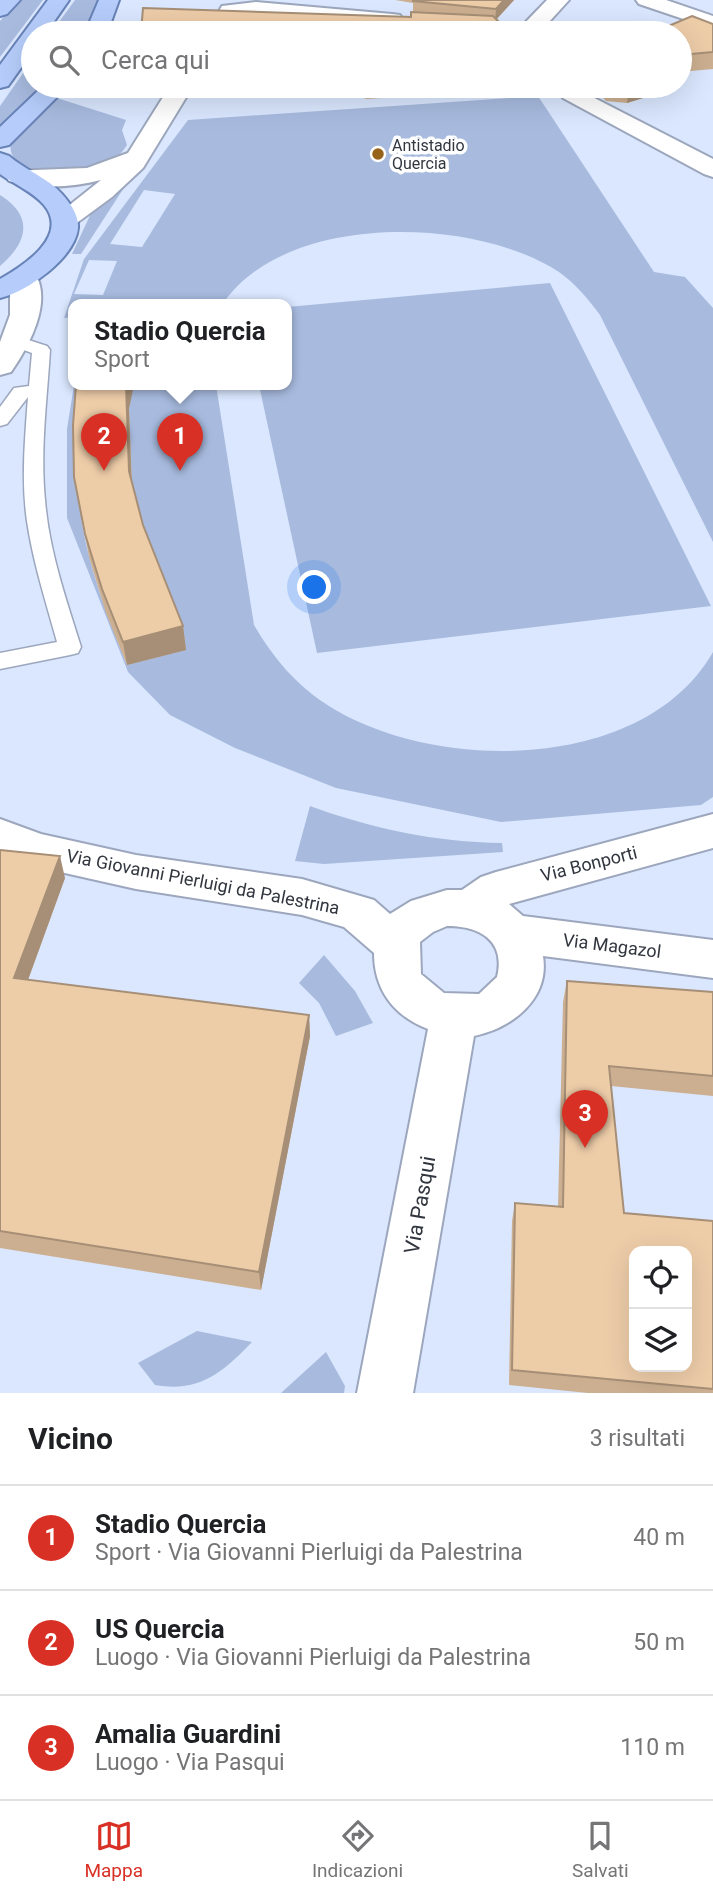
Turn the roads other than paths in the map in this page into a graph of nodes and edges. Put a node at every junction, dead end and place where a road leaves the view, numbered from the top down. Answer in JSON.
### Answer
{"nodes":[{"id":1,"x":10,"y":0,"type":"edge"},
{"id":2,"x":59,"y":0,"type":"edge"},
{"id":3,"x":109,"y":0,"type":"edge"},
{"id":4,"x":559,"y":0,"type":"edge"},
{"id":5,"x":646,"y":0,"type":"edge"},
{"id":6,"x":0,"y":10,"type":"edge"},
{"id":7,"x":225,"y":12,"type":"edge"},
{"id":8,"x":44,"y":21,"type":"edge"},
{"id":9,"x":101,"y":21,"type":"edge"},
{"id":10,"x":398,"y":21,"type":"edge"},
{"id":11,"x":539,"y":21,"type":"edge"},
{"id":12,"x":713,"y":23,"type":"edge"},
{"id":13,"x":21,"y":53,"type":"edge"},
{"id":14,"x":0,"y":82,"type":"edge"},
{"id":15,"x":44,"y":98,"type":"edge"},
{"id":16,"x":173,"y":98,"type":"edge"},
{"id":17,"x":580,"y":98,"type":"edge"},
{"id":18,"x":0,"y":140,"type":"edge"},
{"id":19,"x":139,"y":151,"type":"junction"},
{"id":20,"x":6,"y":169,"type":"edge"},
{"id":21,"x":713,"y":169,"type":"edge"},
{"id":22,"x":65,"y":219,"type":"junction"},
{"id":23,"x":12,"y":284,"type":"edge"},
{"id":24,"x":16,"y":341,"type":"junction"},
{"id":25,"x":0,"y":366,"type":"edge"},
{"id":26,"x":38,"y":390,"type":"junction"},
{"id":27,"x":0,"y":420,"type":"edge"},
{"id":28,"x":0,"y":661,"type":"edge"},
{"id":29,"x":713,"y":831,"type":"edge"},
{"id":30,"x":0,"y":836,"type":"edge"},
{"id":31,"x":470,"y":908,"type":"junction"},
{"id":32,"x":512,"y":933,"type":"junction"},
{"id":33,"x":396,"y":945,"type":"junction"},
{"id":34,"x":713,"y":959,"type":"edge"},
{"id":35,"x":454,"y":1017,"type":"junction"},
{"id":36,"x":385,"y":1393,"type":"edge"}],
"edges":[{"from":1,"to":6,"type":"main road"},
{"from":2,"to":8,"type":"main road"},
{"from":3,"to":9,"type":"main road"},
{"from":4,"to":11,"type":"street"},
{"from":5,"to":12,"type":"street"},
{"from":7,"to":10,"type":"street"},
{"from":13,"to":14,"type":"main road"},
{"from":15,"to":18,"type":"main road"},
{"from":16,"to":19,"type":"street"},
{"from":17,"to":21,"type":"street"},
{"from":19,"to":20,"type":"street"},
{"from":19,"to":22,"type":"street"},
{"from":20,"to":22,"type":"main road"},
{"from":22,"to":23,"type":"main road"},
{"from":23,"to":24,"type":"street"},
{"from":24,"to":25,"type":"street"},
{"from":24,"to":26,"type":"lane"},
{"from":26,"to":27,"type":"lane"},
{"from":26,"to":28,"type":"lane"},
{"from":29,"to":31,"type":"street","name":"Via Bonporti"},
{"from":30,"to":33,"type":"street","name":"Via Giovanni Pierluigi da Palestrina"},
{"from":31,"to":32,"type":"street"},
{"from":31,"to":33,"type":"street"},
{"from":32,"to":34,"type":"street","name":"Via Magazol"},
{"from":32,"to":35,"type":"street"},
{"from":33,"to":35,"type":"street"},
{"from":35,"to":36,"type":"street","name":"Via Pasqui"}]}
